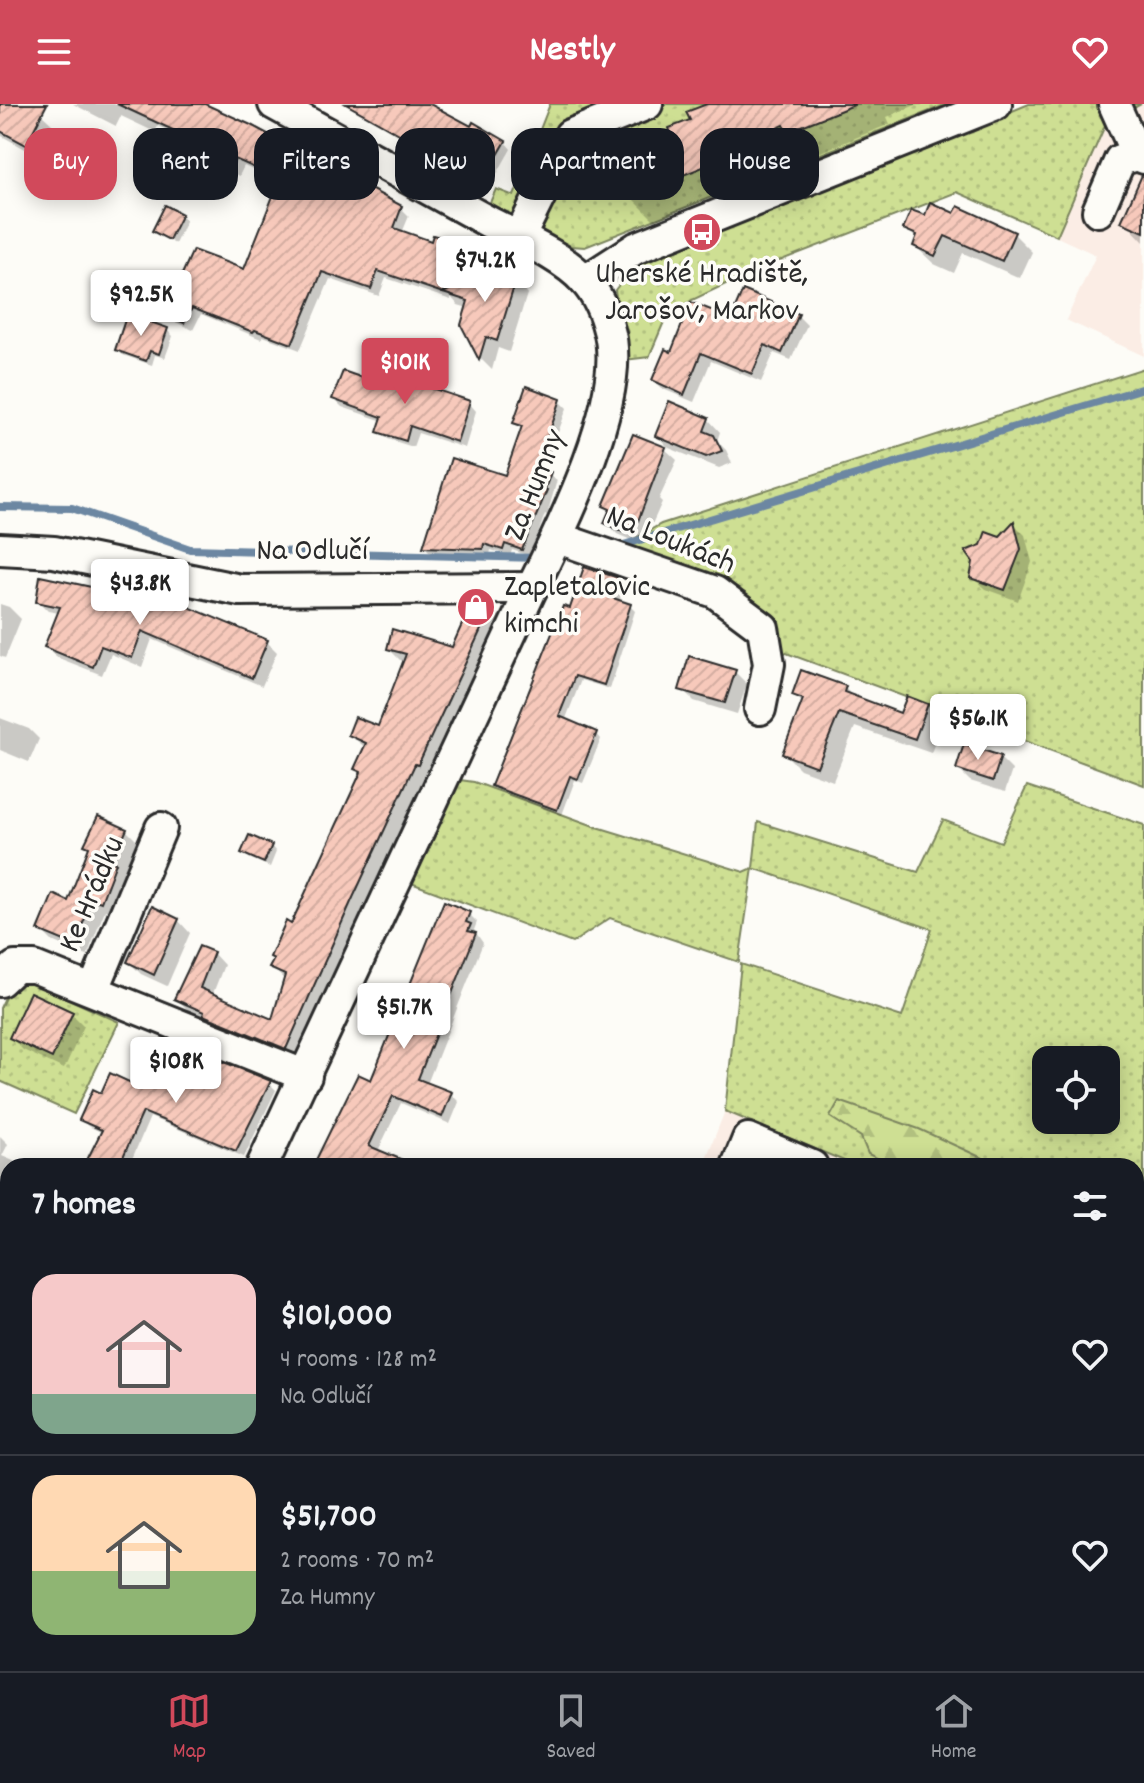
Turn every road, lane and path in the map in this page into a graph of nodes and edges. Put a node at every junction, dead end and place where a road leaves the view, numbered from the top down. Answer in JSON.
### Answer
{"nodes":[{"id":1,"x":274,"y":104,"type":"edge"},
{"id":2,"x":647,"y":104,"type":"edge"},
{"id":3,"x":994,"y":104,"type":"edge"},
{"id":4,"x":1114,"y":104,"type":"edge"},
{"id":5,"x":1140,"y":157,"type":"edge"},
{"id":6,"x":1098,"y":211,"type":"dead end"},
{"id":7,"x":519,"y":238,"type":"junction"},
{"id":8,"x":585,"y":281,"type":"junction"},
{"id":9,"x":0,"y":549,"type":"edge"},
{"id":10,"x":546,"y":560,"type":"junction"},
{"id":11,"x":760,"y":709,"type":"dead end"},
{"id":12,"x":161,"y":828,"type":"dead end"},
{"id":13,"x":0,"y":981,"type":"edge"},
{"id":14,"x":94,"y":989,"type":"junction"},
{"id":15,"x":306,"y":1076,"type":"junction"},
{"id":16,"x":266,"y":1158,"type":"edge"},
{"id":17,"x":740,"y":1158,"type":"edge"},
{"id":18,"x":793,"y":1158,"type":"edge"}],
"edges":[{"from":1,"to":7,"type":"street","name":"Za Humny"},
{"from":2,"to":7,"type":"street"},
{"from":3,"to":8,"type":"street"},
{"from":4,"to":5,"type":"street"},
{"from":5,"to":6,"type":"street"},
{"from":7,"to":8,"type":"street","name":"Za Humny"},
{"from":8,"to":10,"type":"street","name":"Za Humny"},
{"from":9,"to":10,"type":"street","name":"Na Odlučí"},
{"from":10,"to":11,"type":"street","name":"Na Loukách"},
{"from":10,"to":15,"type":"street","name":"Za Humny"},
{"from":12,"to":14,"type":"street","name":"Ke Hrádku"},
{"from":13,"to":14,"type":"street","name":"Ke Hrádku"},
{"from":14,"to":15,"type":"street","name":"Ke Hrádku"},
{"from":15,"to":16,"type":"street","name":"Za Humny"},
{"from":17,"to":18,"type":"street"}]}
